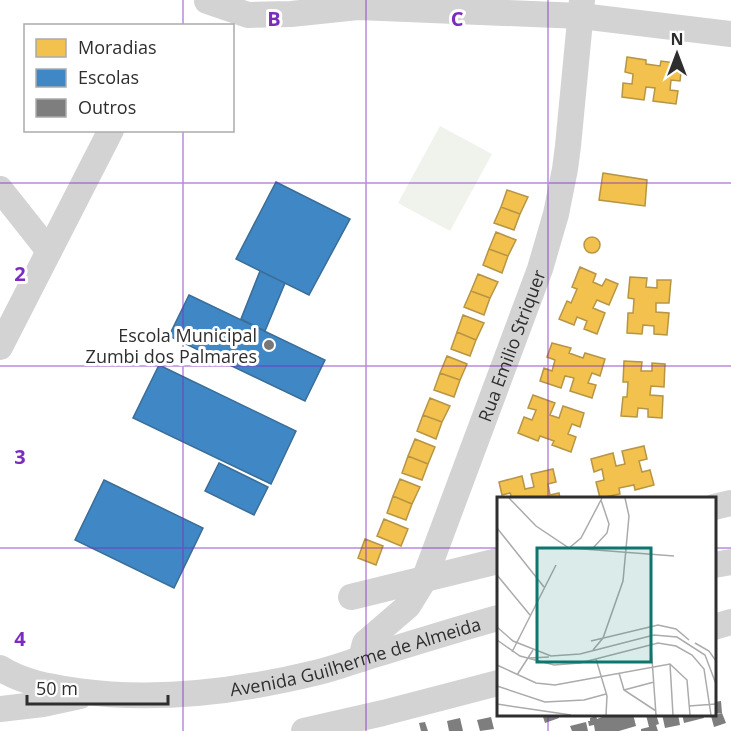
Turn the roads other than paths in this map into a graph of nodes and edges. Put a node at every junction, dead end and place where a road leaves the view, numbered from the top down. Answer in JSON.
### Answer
{"nodes":[{"id":1,"x":208,"y":0,"type":"edge"},
{"id":2,"x":361,"y":3,"type":"edge"},
{"id":3,"x":581,"y":8,"type":"edge"},
{"id":4,"x":731,"y":34,"type":"edge"},
{"id":5,"x":110,"y":132,"type":"edge"},
{"id":6,"x":0,"y":189,"type":"edge"},
{"id":7,"x":49,"y":251,"type":"junction"},
{"id":8,"x":0,"y":347,"type":"edge"},
{"id":9,"x":731,"y":503,"type":"edge"},
{"id":10,"x":716,"y":507,"type":"edge"},
{"id":11,"x":497,"y":561,"type":"edge"},
{"id":12,"x":731,"y":562,"type":"edge"},
{"id":13,"x":716,"y":566,"type":"edge"},
{"id":14,"x":424,"y":580,"type":"junction"},
{"id":15,"x":351,"y":597,"type":"dead end"},
{"id":16,"x":497,"y":618,"type":"edge"},
{"id":17,"x":731,"y":622,"type":"edge"},
{"id":18,"x":716,"y":626,"type":"edge"},
{"id":19,"x":361,"y":659,"type":"junction"},
{"id":20,"x":0,"y":668,"type":"edge"},
{"id":21,"x":497,"y":683,"type":"edge"},
{"id":22,"x":95,"y":693,"type":"junction"},
{"id":23,"x":0,"y":709,"type":"edge"},
{"id":24,"x":386,"y":722,"type":"edge"},
{"id":25,"x":304,"y":731,"type":"edge"}],
"edges":[{"from":1,"to":2,"type":"street"},
{"from":2,"to":3,"type":"street"},
{"from":3,"to":4,"type":"street"},
{"from":3,"to":14,"type":"street","name":"Rua Emilio Striquer"},
{"from":5,"to":7,"type":"street"},
{"from":6,"to":7,"type":"street"},
{"from":7,"to":8,"type":"street"},
{"from":9,"to":10,"type":"street"},
{"from":11,"to":14,"type":"street"},
{"from":12,"to":13,"type":"street"},
{"from":14,"to":15,"type":"street"},
{"from":14,"to":19,"type":"street","name":"Rua Emilio Striquer"},
{"from":16,"to":19,"type":"street","name":"Avenida Guilherme de Almeida"},
{"from":17,"to":18,"type":"street"},
{"from":19,"to":22,"type":"street","name":"Avenida Guilherme de Almeida"},
{"from":20,"to":22,"type":"street","name":"Avenida Guilherme de Almeida"},
{"from":21,"to":24,"type":"street"},
{"from":22,"to":23,"type":"street"},
{"from":24,"to":25,"type":"street"}]}
